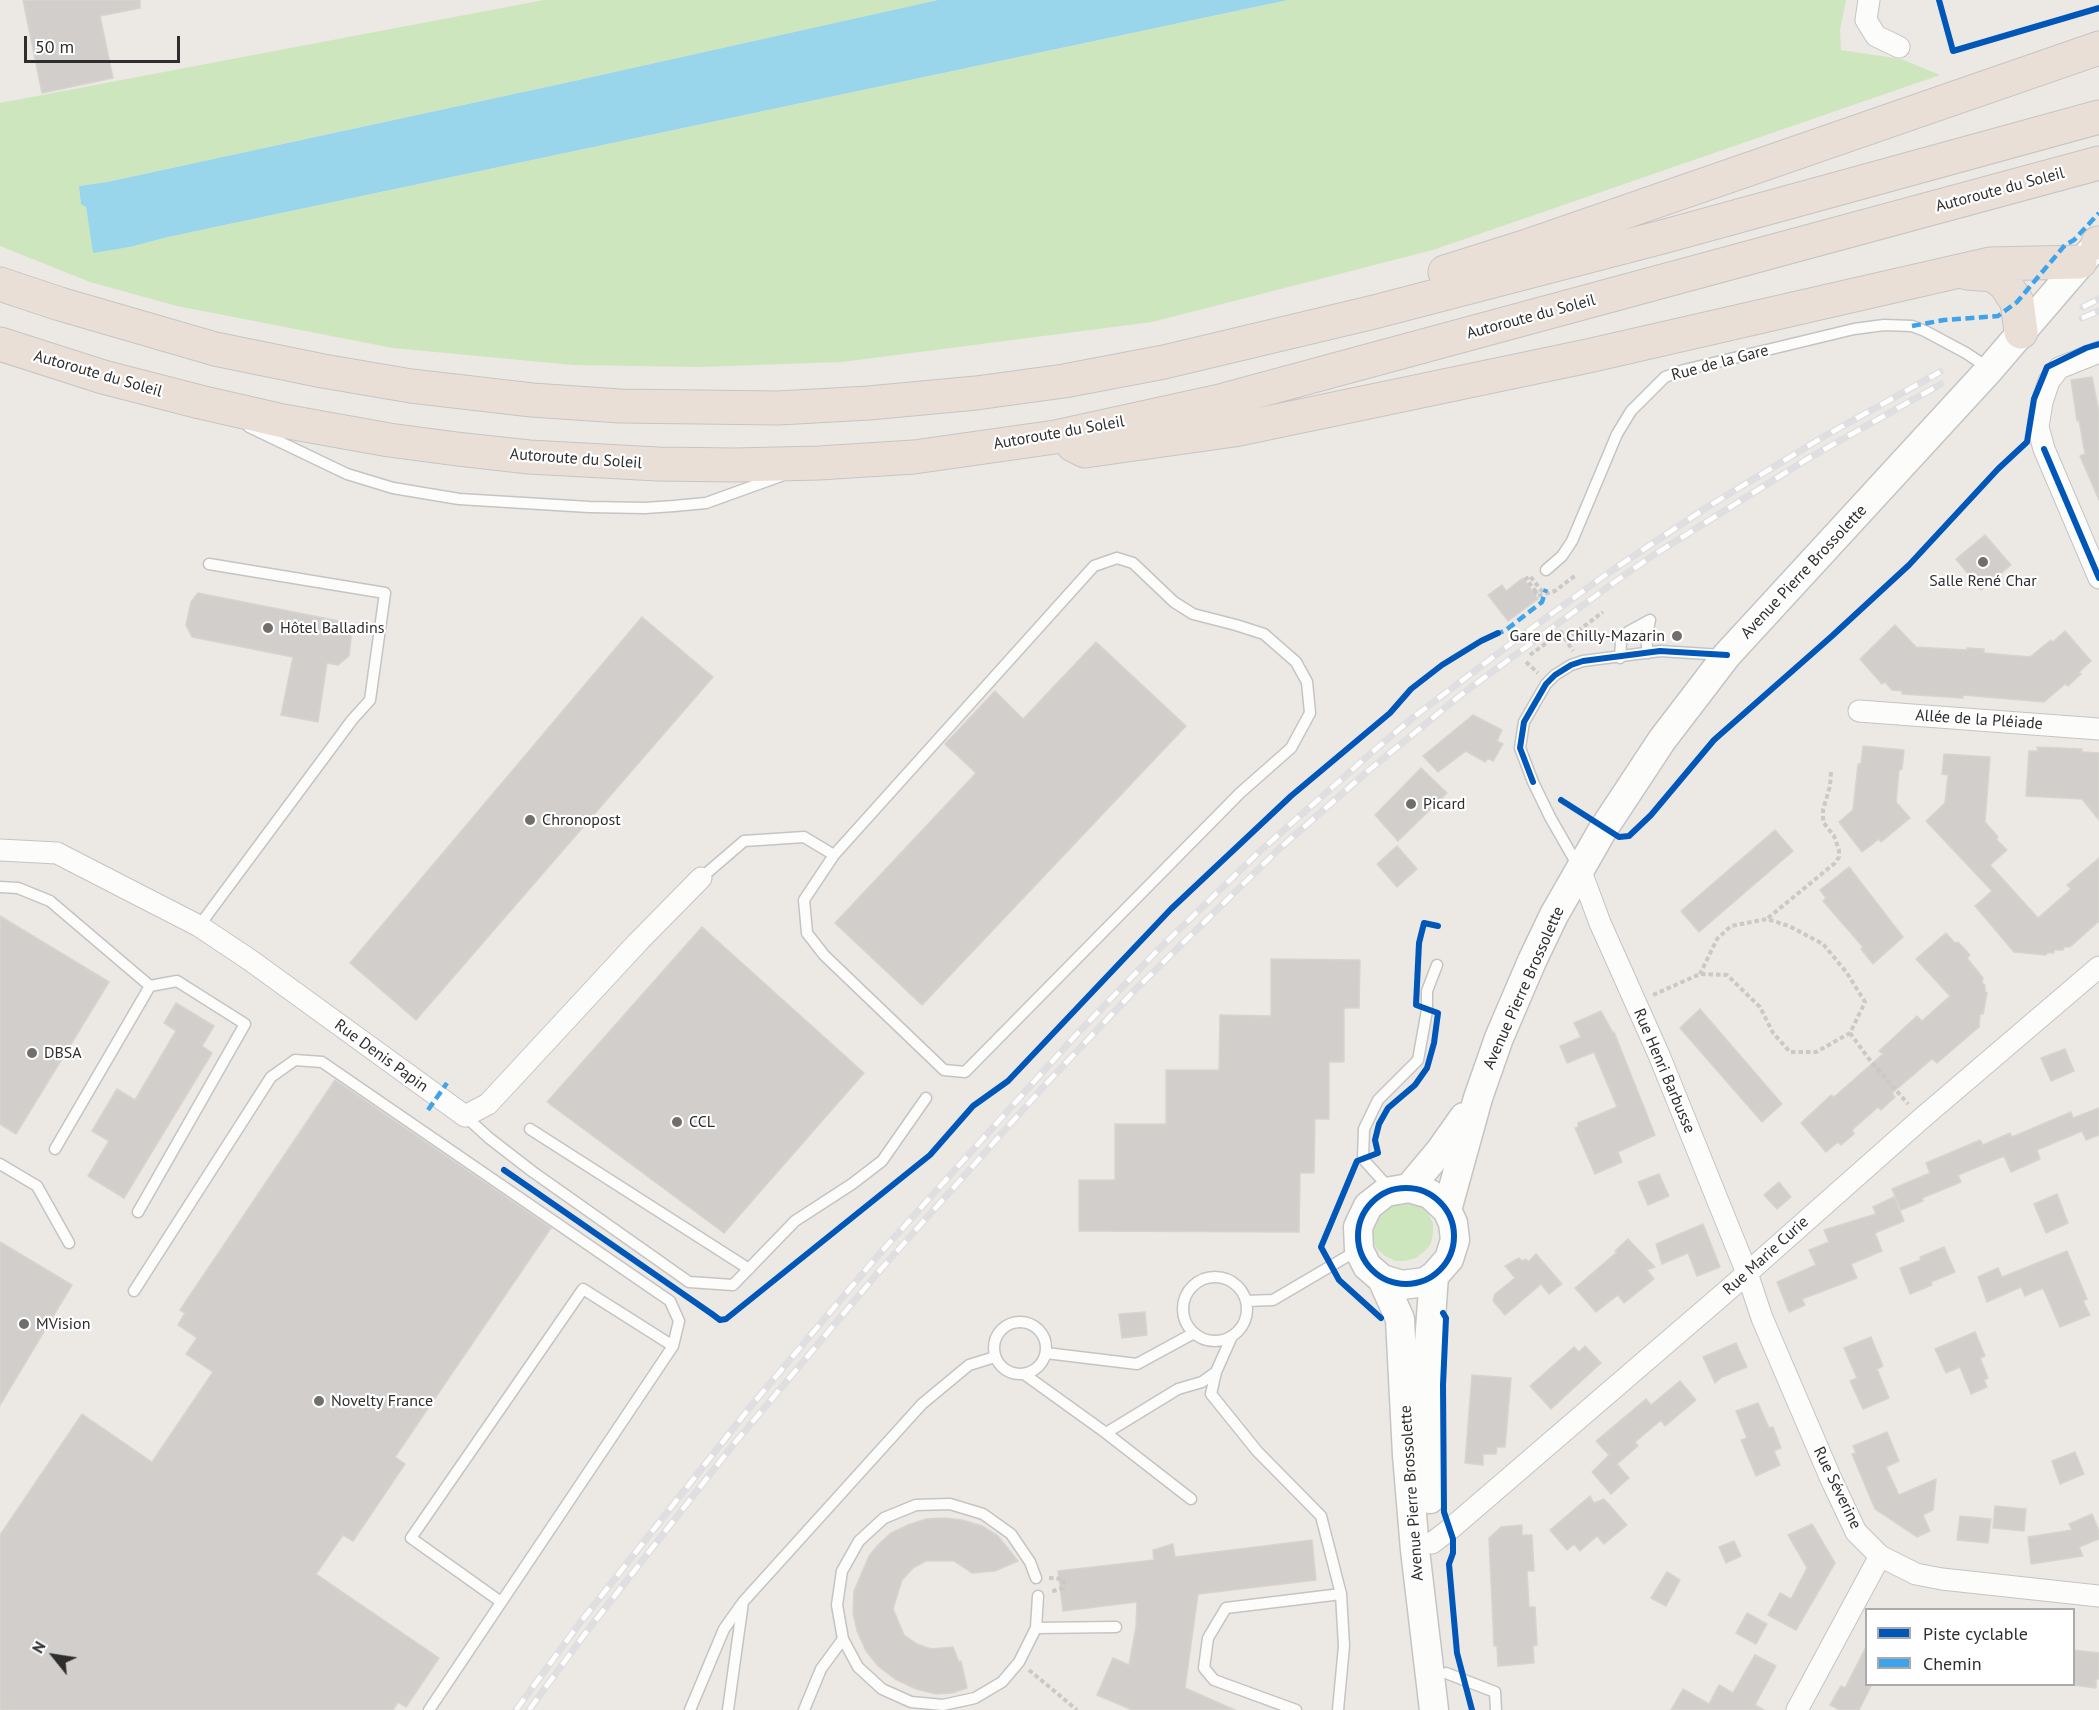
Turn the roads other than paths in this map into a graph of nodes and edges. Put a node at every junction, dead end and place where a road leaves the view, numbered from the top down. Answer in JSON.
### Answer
{"nodes":[{"id":1,"x":1869,"y":0,"type":"edge"},
{"id":2,"x":1899,"y":47,"type":"dead end"},
{"id":3,"x":2099,"y":48,"type":"edge"},
{"id":4,"x":2099,"y":117,"type":"edge"},
{"id":5,"x":2099,"y":163,"type":"edge"},
{"id":6,"x":2094,"y":248,"type":"edge"},
{"id":7,"x":1957,"y":272,"type":"junction"},
{"id":8,"x":0,"y":284,"type":"edge"},
{"id":9,"x":1374,"y":312,"type":"junction"},
{"id":10,"x":2021,"y":332,"type":"junction"},
{"id":11,"x":0,"y":344,"type":"edge"},
{"id":12,"x":2099,"y":352,"type":"edge"},
{"id":13,"x":1990,"y":369,"type":"junction"},
{"id":14,"x":200,"y":402,"type":"junction"},
{"id":15,"x":1055,"y":437,"type":"junction"},
{"id":16,"x":819,"y":463,"type":"junction"},
{"id":17,"x":209,"y":564,"type":"dead end"},
{"id":18,"x":1546,"y":570,"type":"dead end"},
{"id":19,"x":2099,"y":578,"type":"edge"},
{"id":20,"x":1648,"y":653,"type":"junction"},
{"id":21,"x":1727,"y":655,"type":"junction"},
{"id":22,"x":1620,"y":658,"type":"junction"},
{"id":23,"x":1859,"y":711,"type":"dead end"},
{"id":24,"x":2099,"y":729,"type":"edge"},
{"id":25,"x":0,"y":850,"type":"edge"},
{"id":26,"x":834,"y":855,"type":"junction"},
{"id":27,"x":1580,"y":869,"type":"junction"},
{"id":28,"x":701,"y":878,"type":"joint"},
{"id":29,"x":0,"y":887,"type":"edge"},
{"id":30,"x":199,"y":926,"type":"junction"},
{"id":31,"x":1437,"y":965,"type":"dead end"},
{"id":32,"x":2099,"y":967,"type":"edge"},
{"id":33,"x":150,"y":986,"type":"junction"},
{"id":34,"x":926,"y":1098,"type":"dead end"},
{"id":35,"x":1478,"y":1098,"type":"junction"},
{"id":36,"x":465,"y":1116,"type":"junction"},
{"id":37,"x":530,"y":1129,"type":"dead end"},
{"id":38,"x":55,"y":1149,"type":"dead end"},
{"id":39,"x":0,"y":1164,"type":"edge"},
{"id":40,"x":1400,"y":1189,"type":"junction"},
{"id":41,"x":1447,"y":1210,"type":"junction"},
{"id":42,"x":138,"y":1212,"type":"dead end"},
{"id":43,"x":69,"y":1243,"type":"dead end"},
{"id":44,"x":1359,"y":1250,"type":"junction"},
{"id":45,"x":749,"y":1269,"type":"junction"},
{"id":46,"x":1747,"y":1273,"type":"junction"},
{"id":47,"x":1434,"y":1276,"type":"junction"},
{"id":48,"x":1382,"y":1279,"type":"junction"},
{"id":49,"x":134,"y":1291,"type":"dead end"},
{"id":50,"x":1246,"y":1301,"type":"junction"},
{"id":51,"x":1194,"y":1333,"type":"junction"},
{"id":52,"x":1232,"y":1336,"type":"junction"},
{"id":53,"x":673,"y":1346,"type":"junction"},
{"id":54,"x":1046,"y":1353,"type":"junction"},
{"id":55,"x":995,"y":1357,"type":"junction"},
{"id":56,"x":1216,"y":1372,"type":"junction"},
{"id":57,"x":1024,"y":1374,"type":"junction"},
{"id":58,"x":1106,"y":1433,"type":"junction"},
{"id":59,"x":1191,"y":1499,"type":"dead end"},
{"id":60,"x":1432,"y":1543,"type":"junction"},
{"id":61,"x":1880,"y":1556,"type":"junction"},
{"id":62,"x":1036,"y":1578,"type":"dead end"},
{"id":63,"x":2095,"y":1591,"type":"edge"},
{"id":64,"x":1341,"y":1594,"type":"junction"},
{"id":65,"x":1038,"y":1596,"type":"dead end"},
{"id":66,"x":501,"y":1602,"type":"junction"},
{"id":67,"x":743,"y":1602,"type":"junction"},
{"id":68,"x":1116,"y":1627,"type":"dead end"},
{"id":69,"x":1036,"y":1628,"type":"junction"},
{"id":70,"x":843,"y":1639,"type":"junction"},
{"id":71,"x":1446,"y":1673,"type":"junction"},
{"id":72,"x":975,"y":1698,"type":"junction"},
{"id":73,"x":429,"y":1710,"type":"edge"},
{"id":74,"x":690,"y":1710,"type":"edge"},
{"id":75,"x":728,"y":1710,"type":"edge"},
{"id":76,"x":804,"y":1710,"type":"edge"},
{"id":77,"x":976,"y":1710,"type":"edge"},
{"id":78,"x":1296,"y":1710,"type":"edge"},
{"id":79,"x":1338,"y":1710,"type":"edge"},
{"id":80,"x":1434,"y":1710,"type":"edge"},
{"id":81,"x":1451,"y":1710,"type":"edge"},
{"id":82,"x":1496,"y":1710,"type":"edge"},
{"id":83,"x":1797,"y":1710,"type":"edge"}],
"edges":[{"from":1,"to":2,"type":"street"},
{"from":3,"to":9,"type":"highway"},
{"from":4,"to":9,"type":"highway"},
{"from":5,"to":15,"type":"highway","name":"Autoroute du Soleil"},
{"from":6,"to":7,"type":"highway"},
{"from":6,"to":10,"type":"main road","name":"Avenue Pierre Brossolette"},
{"from":7,"to":10,"type":"highway"},
{"from":7,"to":15,"type":"highway"},
{"from":8,"to":9,"type":"highway"},
{"from":10,"to":13,"type":"main road","name":"Avenue Pierre Brossolette"},
{"from":11,"to":14,"type":"highway","name":"Autoroute du Soleil"},
{"from":12,"to":19,"type":"street"},
{"from":13,"to":18,"type":"lane","name":"Rue de la Gare"},
{"from":13,"to":21,"type":"main road","name":"Avenue Pierre Brossolette"},
{"from":14,"to":16,"type":"highway","name":"Autoroute du Soleil"},
{"from":14,"to":16,"type":"lane"},
{"from":15,"to":16,"type":"highway","name":"Autoroute du Soleil"},
{"from":17,"to":30,"type":"lane"},
{"from":20,"to":21,"type":"lane"},
{"from":20,"to":22,"type":"lane"},
{"from":20,"to":22,"type":"lane"},
{"from":21,"to":27,"type":"main road","name":"Avenue Pierre Brossolette"},
{"from":22,"to":27,"type":"lane"},
{"from":23,"to":24,"type":"street","name":"Allée de la Pléiade"},
{"from":25,"to":30,"type":"street","name":"Rue Denis Papin"},
{"from":26,"to":26,"type":"lane"},
{"from":26,"to":28,"type":"lane"},
{"from":27,"to":35,"type":"main road","name":"Avenue Pierre Brossolette"},
{"from":27,"to":46,"type":"street","name":"Rue Henri Barbusse"},
{"from":28,"to":36,"type":"street"},
{"from":29,"to":33,"type":"lane"},
{"from":30,"to":36,"type":"street","name":"Rue Denis Papin"},
{"from":31,"to":40,"type":"lane"},
{"from":32,"to":46,"type":"street","name":"Rue Marie Curie"},
{"from":33,"to":38,"type":"lane"},
{"from":33,"to":42,"type":"lane"},
{"from":34,"to":45,"type":"lane"},
{"from":35,"to":40,"type":"main road","name":"Avenue Pierre Brossolette"},
{"from":35,"to":41,"type":"main road","name":"Avenue Pierre Brossolette"},
{"from":36,"to":45,"type":"lane"},
{"from":37,"to":45,"type":"lane"},
{"from":39,"to":43,"type":"lane"},
{"from":40,"to":41,"type":"main road"},
{"from":40,"to":44,"type":"main road","name":"Avenue Pierre Brossolette"},
{"from":41,"to":47,"type":"main road"},
{"from":44,"to":48,"type":"main road","name":"Avenue Pierre Brossolette"},
{"from":44,"to":50,"type":"lane"},
{"from":46,"to":60,"type":"street","name":"Rue Marie Curie"},
{"from":46,"to":61,"type":"street","name":"Rue Séverine"},
{"from":47,"to":48,"type":"main road"},
{"from":47,"to":60,"type":"main road","name":"Avenue Pierre Brossolette"},
{"from":48,"to":80,"type":"main road","name":"Avenue Pierre Brossolette"},
{"from":49,"to":53,"type":"lane"},
{"from":50,"to":51,"type":"lane"},
{"from":50,"to":52,"type":"lane"},
{"from":51,"to":52,"type":"lane"},
{"from":51,"to":54,"type":"lane"},
{"from":52,"to":56,"type":"lane"},
{"from":53,"to":66,"type":"lane"},
{"from":53,"to":66,"type":"lane"},
{"from":54,"to":55,"type":"lane"},
{"from":54,"to":57,"type":"lane"},
{"from":55,"to":57,"type":"lane"},
{"from":55,"to":67,"type":"lane"},
{"from":56,"to":58,"type":"lane"},
{"from":56,"to":64,"type":"lane"},
{"from":57,"to":58,"type":"lane"},
{"from":58,"to":59,"type":"lane"},
{"from":60,"to":71,"type":"main road","name":"Avenue Pierre Brossolette"},
{"from":61,"to":63,"type":"street","name":"Rue Séverine"},
{"from":61,"to":83,"type":"street"},
{"from":62,"to":70,"type":"lane"},
{"from":64,"to":78,"type":"lane"},
{"from":64,"to":79,"type":"lane"},
{"from":65,"to":69,"type":"lane"},
{"from":66,"to":73,"type":"lane"},
{"from":67,"to":74,"type":"lane"},
{"from":67,"to":75,"type":"lane"},
{"from":68,"to":69,"type":"lane"},
{"from":69,"to":72,"type":"lane"},
{"from":70,"to":72,"type":"lane"},
{"from":70,"to":76,"type":"lane"},
{"from":71,"to":81,"type":"main road","name":"Avenue Pierre Brossolette"},
{"from":71,"to":82,"type":"lane"},
{"from":72,"to":77,"type":"lane"}]}
